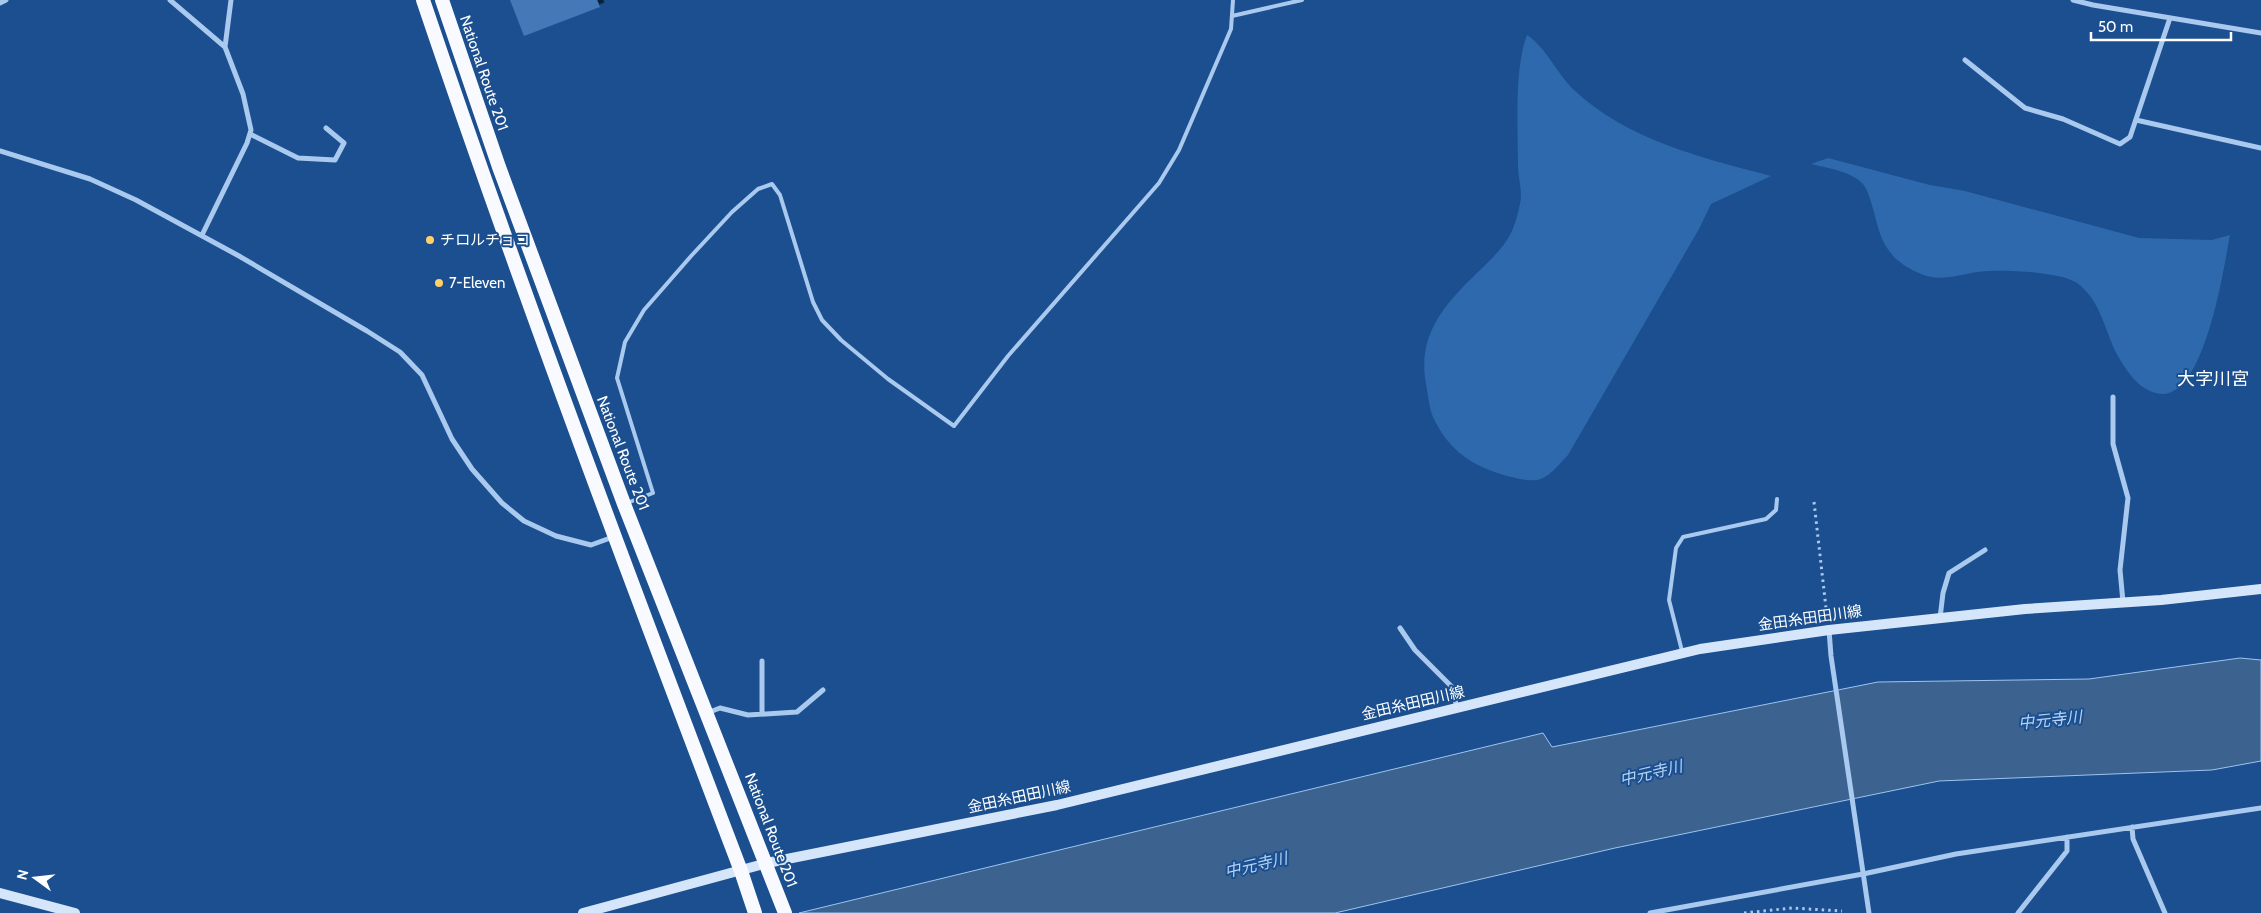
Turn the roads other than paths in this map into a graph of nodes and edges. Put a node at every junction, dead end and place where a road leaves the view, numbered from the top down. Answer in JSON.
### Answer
{"nodes":[{"id":1,"x":6,"y":0,"type":"edge"},
{"id":2,"x":170,"y":0,"type":"edge"},
{"id":3,"x":232,"y":0,"type":"edge"},
{"id":4,"x":423,"y":0,"type":"edge"},
{"id":5,"x":442,"y":0,"type":"edge"},
{"id":6,"x":1234,"y":0,"type":"edge"},
{"id":7,"x":1302,"y":0,"type":"edge"},
{"id":8,"x":2073,"y":0,"type":"edge"},
{"id":9,"x":2080,"y":1,"type":"edge"},
{"id":10,"x":0,"y":3,"type":"edge"},
{"id":11,"x":1232,"y":16,"type":"junction"},
{"id":12,"x":2170,"y":18,"type":"junction"},
{"id":13,"x":2261,"y":33,"type":"edge"},
{"id":14,"x":225,"y":47,"type":"junction"},
{"id":15,"x":1965,"y":60,"type":"dead end"},
{"id":16,"x":2136,"y":120,"type":"junction"},
{"id":17,"x":326,"y":128,"type":"dead end"},
{"id":18,"x":250,"y":134,"type":"junction"},
{"id":19,"x":2261,"y":148,"type":"edge"},
{"id":20,"x":0,"y":151,"type":"edge"},
{"id":21,"x":202,"y":235,"type":"junction"},
{"id":22,"x":2112,"y":397,"type":"dead end"},
{"id":23,"x":1777,"y":499,"type":"dead end"},
{"id":24,"x":624,"y":504,"type":"junction"},
{"id":25,"x":613,"y":536,"type":"junction"},
{"id":26,"x":1985,"y":550,"type":"dead end"},
{"id":27,"x":2261,"y":589,"type":"edge"},
{"id":28,"x":2123,"y":603,"type":"junction"},
{"id":29,"x":1940,"y":618,"type":"junction"},
{"id":30,"x":1400,"y":628,"type":"dead end"},
{"id":31,"x":1829,"y":630,"type":"junction"},
{"id":32,"x":1682,"y":654,"type":"junction"},
{"id":33,"x":762,"y":660,"type":"dead end"},
{"id":34,"x":823,"y":690,"type":"dead end"},
{"id":35,"x":1456,"y":708,"type":"junction"},
{"id":36,"x":707,"y":714,"type":"junction"},
{"id":37,"x":762,"y":714,"type":"junction"},
{"id":38,"x":2261,"y":808,"type":"edge"},
{"id":39,"x":2132,"y":828,"type":"junction"},
{"id":40,"x":2067,"y":837,"type":"junction"},
{"id":41,"x":767,"y":863,"type":"junction"},
{"id":42,"x":741,"y":871,"type":"junction"},
{"id":43,"x":1863,"y":874,"type":"junction"},
{"id":44,"x":0,"y":893,"type":"edge"},
{"id":45,"x":784,"y":908,"type":"edge"},
{"id":46,"x":754,"y":911,"type":"edge"},
{"id":47,"x":75,"y":913,"type":"edge"},
{"id":48,"x":583,"y":913,"type":"edge"},
{"id":49,"x":1650,"y":913,"type":"edge"},
{"id":50,"x":1869,"y":913,"type":"edge"},
{"id":51,"x":2018,"y":913,"type":"edge"},
{"id":52,"x":2165,"y":913,"type":"edge"}],
"edges":[{"from":1,"to":10,"type":"street"},
{"from":2,"to":14,"type":"street"},
{"from":3,"to":14,"type":"street"},
{"from":4,"to":25,"type":"highway"},
{"from":5,"to":24,"type":"highway","name":"National Route 201"},
{"from":6,"to":11,"type":"lane"},
{"from":7,"to":11,"type":"lane"},
{"from":8,"to":9,"type":"street"},
{"from":9,"to":12,"type":"street"},
{"from":11,"to":24,"type":"lane"},
{"from":12,"to":13,"type":"street"},
{"from":12,"to":16,"type":"street"},
{"from":14,"to":18,"type":"street"},
{"from":15,"to":16,"type":"street"},
{"from":16,"to":19,"type":"street"},
{"from":17,"to":18,"type":"street"},
{"from":18,"to":21,"type":"street"},
{"from":20,"to":21,"type":"street"},
{"from":21,"to":25,"type":"street"},
{"from":22,"to":28,"type":"street"},
{"from":23,"to":32,"type":"lane"},
{"from":24,"to":36,"type":"highway","name":"National Route 201"},
{"from":25,"to":42,"type":"highway"},
{"from":26,"to":29,"type":"street"},
{"from":27,"to":28,"type":"main road","name":"金田糸田田川線"},
{"from":28,"to":29,"type":"main road","name":"金田糸田田川線"},
{"from":29,"to":31,"type":"main road","name":"金田糸田田川線"},
{"from":30,"to":35,"type":"street"},
{"from":31,"to":32,"type":"main road","name":"金田糸田田川線"},
{"from":31,"to":43,"type":"street"},
{"from":32,"to":35,"type":"main road","name":"金田糸田田川線"},
{"from":33,"to":37,"type":"street"},
{"from":34,"to":37,"type":"street"},
{"from":35,"to":41,"type":"main road","name":"金田糸田田川線"},
{"from":36,"to":37,"type":"street"},
{"from":36,"to":41,"type":"highway","name":"National Route 201"},
{"from":38,"to":39,"type":"street"},
{"from":39,"to":40,"type":"street"},
{"from":39,"to":52,"type":"street"},
{"from":40,"to":43,"type":"street"},
{"from":40,"to":51,"type":"street"},
{"from":41,"to":42,"type":"main road","name":"金田糸田田川線"},
{"from":41,"to":45,"type":"highway","name":"National Route 201"},
{"from":42,"to":46,"type":"highway"},
{"from":42,"to":48,"type":"main road","name":"金田糸田田川線"},
{"from":43,"to":49,"type":"street"},
{"from":43,"to":50,"type":"street"},
{"from":44,"to":47,"type":"main road"}]}
